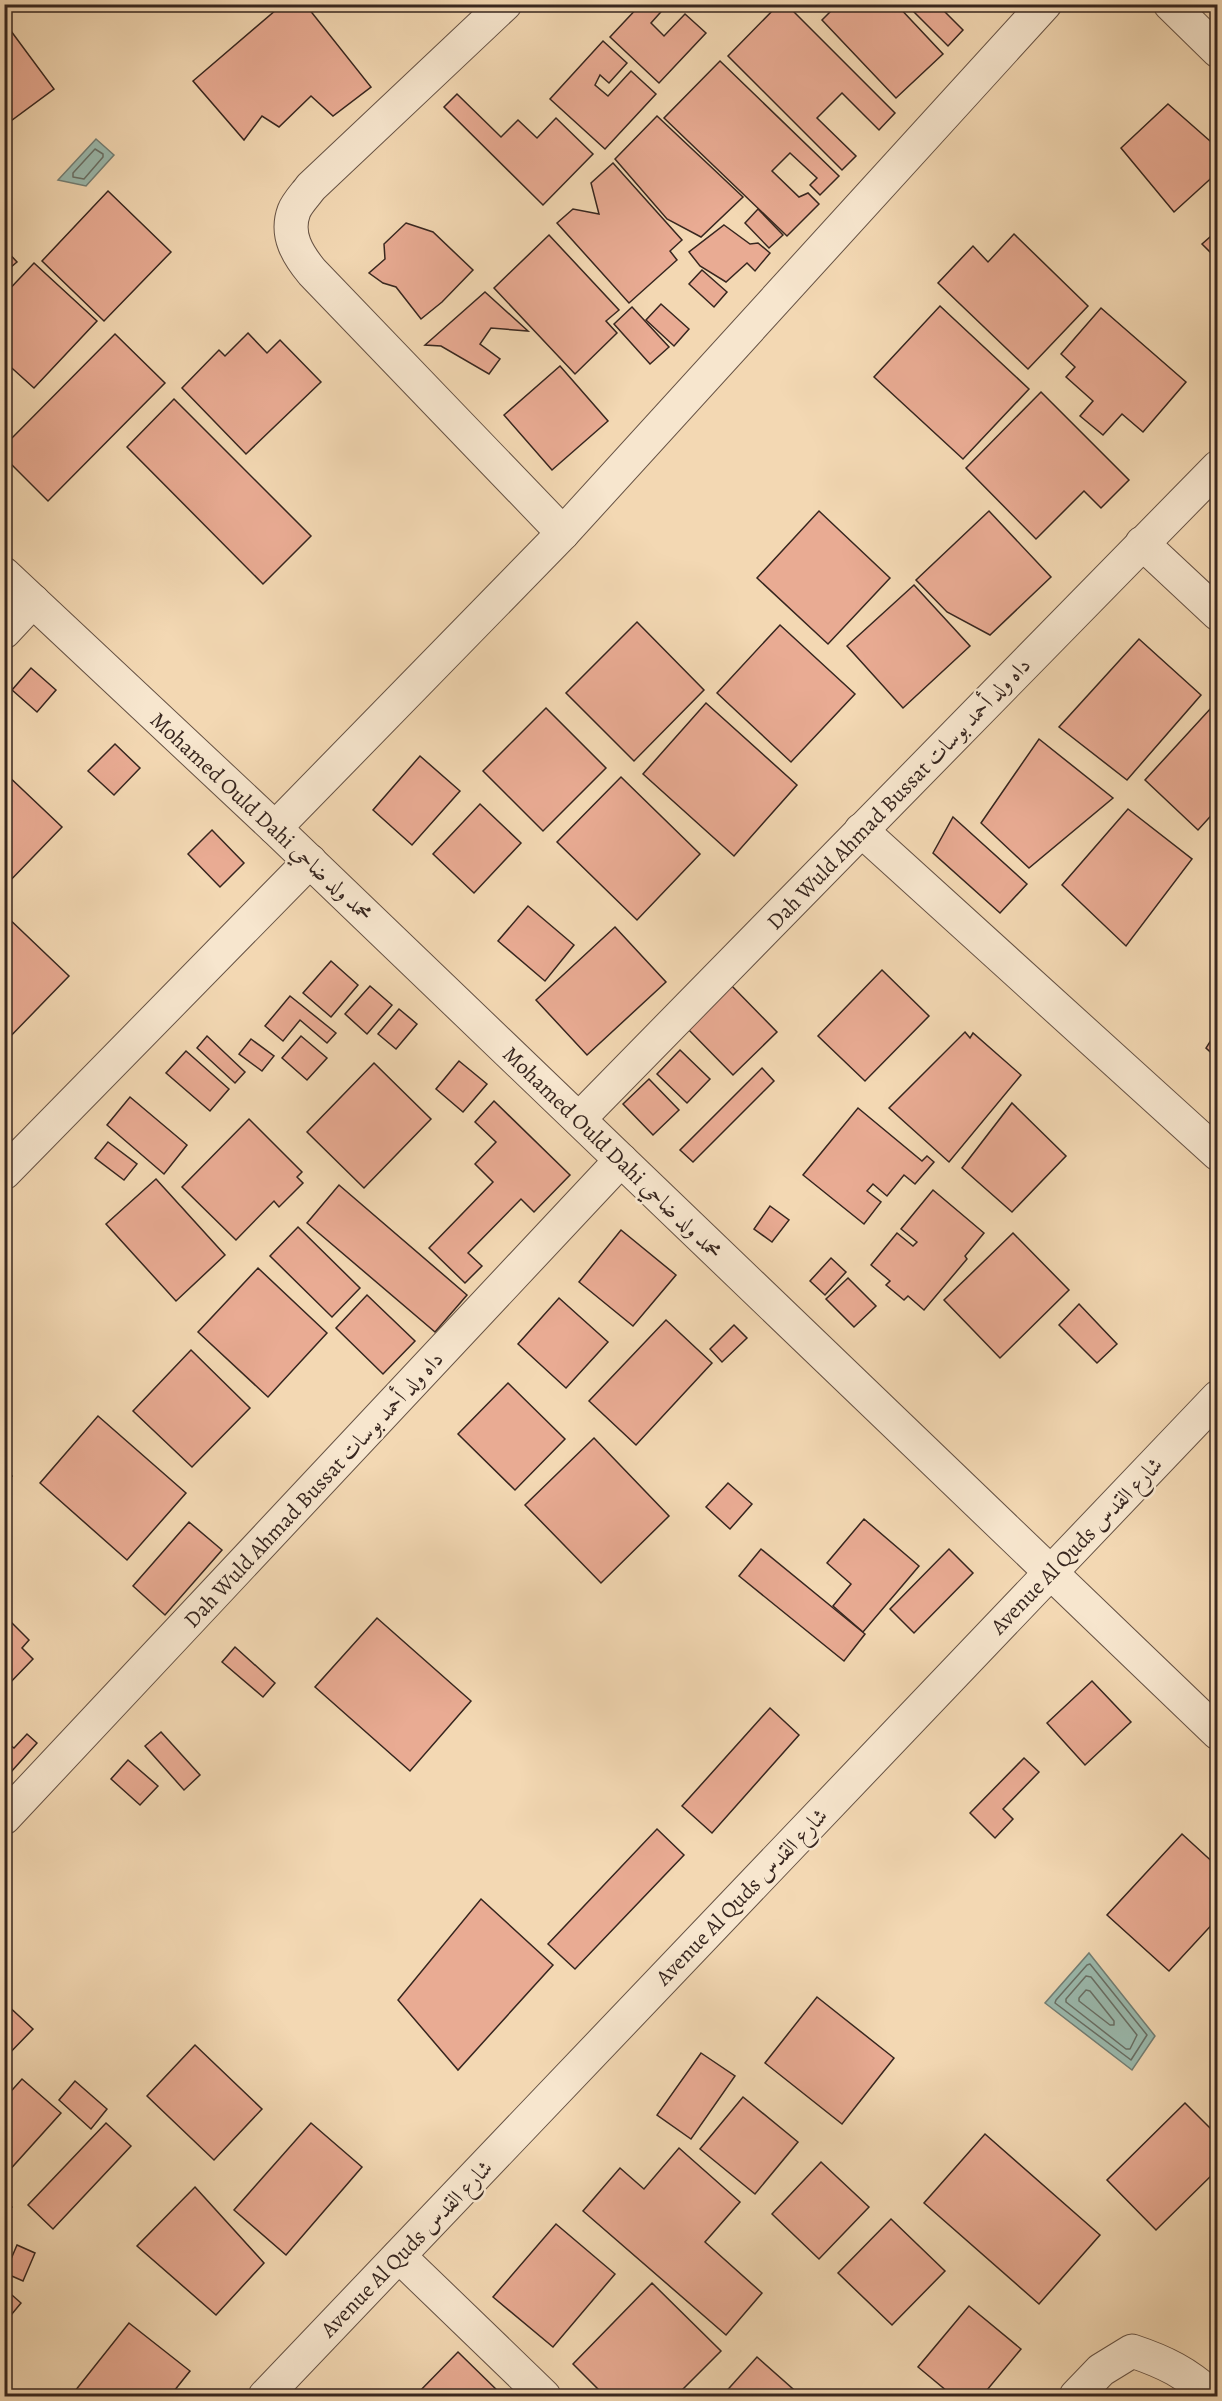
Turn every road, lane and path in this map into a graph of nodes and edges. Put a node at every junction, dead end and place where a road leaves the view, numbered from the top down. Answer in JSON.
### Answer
{"nodes":[{"id":1,"x":505,"y":4,"type":"edge"},
{"id":2,"x":1046,"y":4,"type":"edge"},
{"id":3,"x":1170,"y":4,"type":"edge"},
{"id":4,"x":1218,"y":51,"type":"edge"},
{"id":5,"x":1218,"y":467,"type":"edge"},
{"id":6,"x":563,"y":533,"type":"junction"},
{"id":7,"x":1142,"y":543,"type":"junction"},
{"id":8,"x":4,"y":574,"type":"edge"},
{"id":9,"x":33,"y":601,"type":"junction"},
{"id":10,"x":1218,"y":614,"type":"edge"},
{"id":11,"x":4,"y":632,"type":"edge"},
{"id":12,"x":275,"y":828,"type":"junction"},
{"id":13,"x":861,"y":831,"type":"junction"},
{"id":14,"x":310,"y":861,"type":"junction"},
{"id":15,"x":579,"y":1119,"type":"junction"},
{"id":16,"x":1218,"y":1154,"type":"edge"},
{"id":17,"x":621,"y":1160,"type":"junction"},
{"id":18,"x":4,"y":1173,"type":"edge"},
{"id":19,"x":1218,"y":1397,"type":"edge"},
{"id":20,"x":1051,"y":1572,"type":"junction"},
{"id":21,"x":1218,"y":1733,"type":"edge"},
{"id":22,"x":4,"y":1818,"type":"edge"},
{"id":23,"x":399,"y":2256,"type":"junction"},
{"id":24,"x":265,"y":2397,"type":"edge"},
{"id":25,"x":544,"y":2397,"type":"edge"},
{"id":26,"x":1076,"y":2397,"type":"edge"},
{"id":27,"x":1212,"y":2397,"type":"edge"}],
"edges":[{"from":1,"to":6,"type":"street"},
{"from":2,"to":6,"type":"street"},
{"from":3,"to":4,"type":"street"},
{"from":5,"to":7,"type":"street","name":"Dah Wuld Ahmad Bussat داه ولد أحمد بوسات"},
{"from":6,"to":12,"type":"street"},
{"from":7,"to":10,"type":"street"},
{"from":7,"to":13,"type":"street","name":"Dah Wuld Ahmad Bussat داه ولد أحمد بوسات"},
{"from":8,"to":9,"type":"street","name":"Mohamed Ould Dahi محمد ولد ضاحي"},
{"from":9,"to":11,"type":"street"},
{"from":9,"to":12,"type":"street","name":"Mohamed Ould Dahi محمد ولد ضاحي"},
{"from":12,"to":14,"type":"street","name":"Mohamed Ould Dahi محمد ولد ضاحي"},
{"from":13,"to":15,"type":"street","name":"Dah Wuld Ahmad Bussat داه ولد أحمد بوسات"},
{"from":13,"to":16,"type":"street"},
{"from":14,"to":15,"type":"street","name":"Mohamed Ould Dahi محمد ولد ضاحي"},
{"from":14,"to":18,"type":"street"},
{"from":15,"to":17,"type":"street","name":"Mohamed Ould Dahi محمد ولد ضاحي"},
{"from":17,"to":20,"type":"street","name":"Mohamed Ould Dahi محمد ولد ضاحي"},
{"from":17,"to":22,"type":"street","name":"Dah Wuld Ahmad Bussat داه ولد أحمد بوسات"},
{"from":19,"to":20,"type":"street","name":"Avenue Al Quds شارع القدس"},
{"from":20,"to":21,"type":"street","name":"Mohamed Ould Dahi محمد ولد ضاحي"},
{"from":20,"to":23,"type":"street","name":"Avenue Al Quds شارع القدس"},
{"from":23,"to":24,"type":"street","name":"Avenue Al Quds شارع القدس"},
{"from":23,"to":25,"type":"street"},
{"from":26,"to":27,"type":"street"}]}
